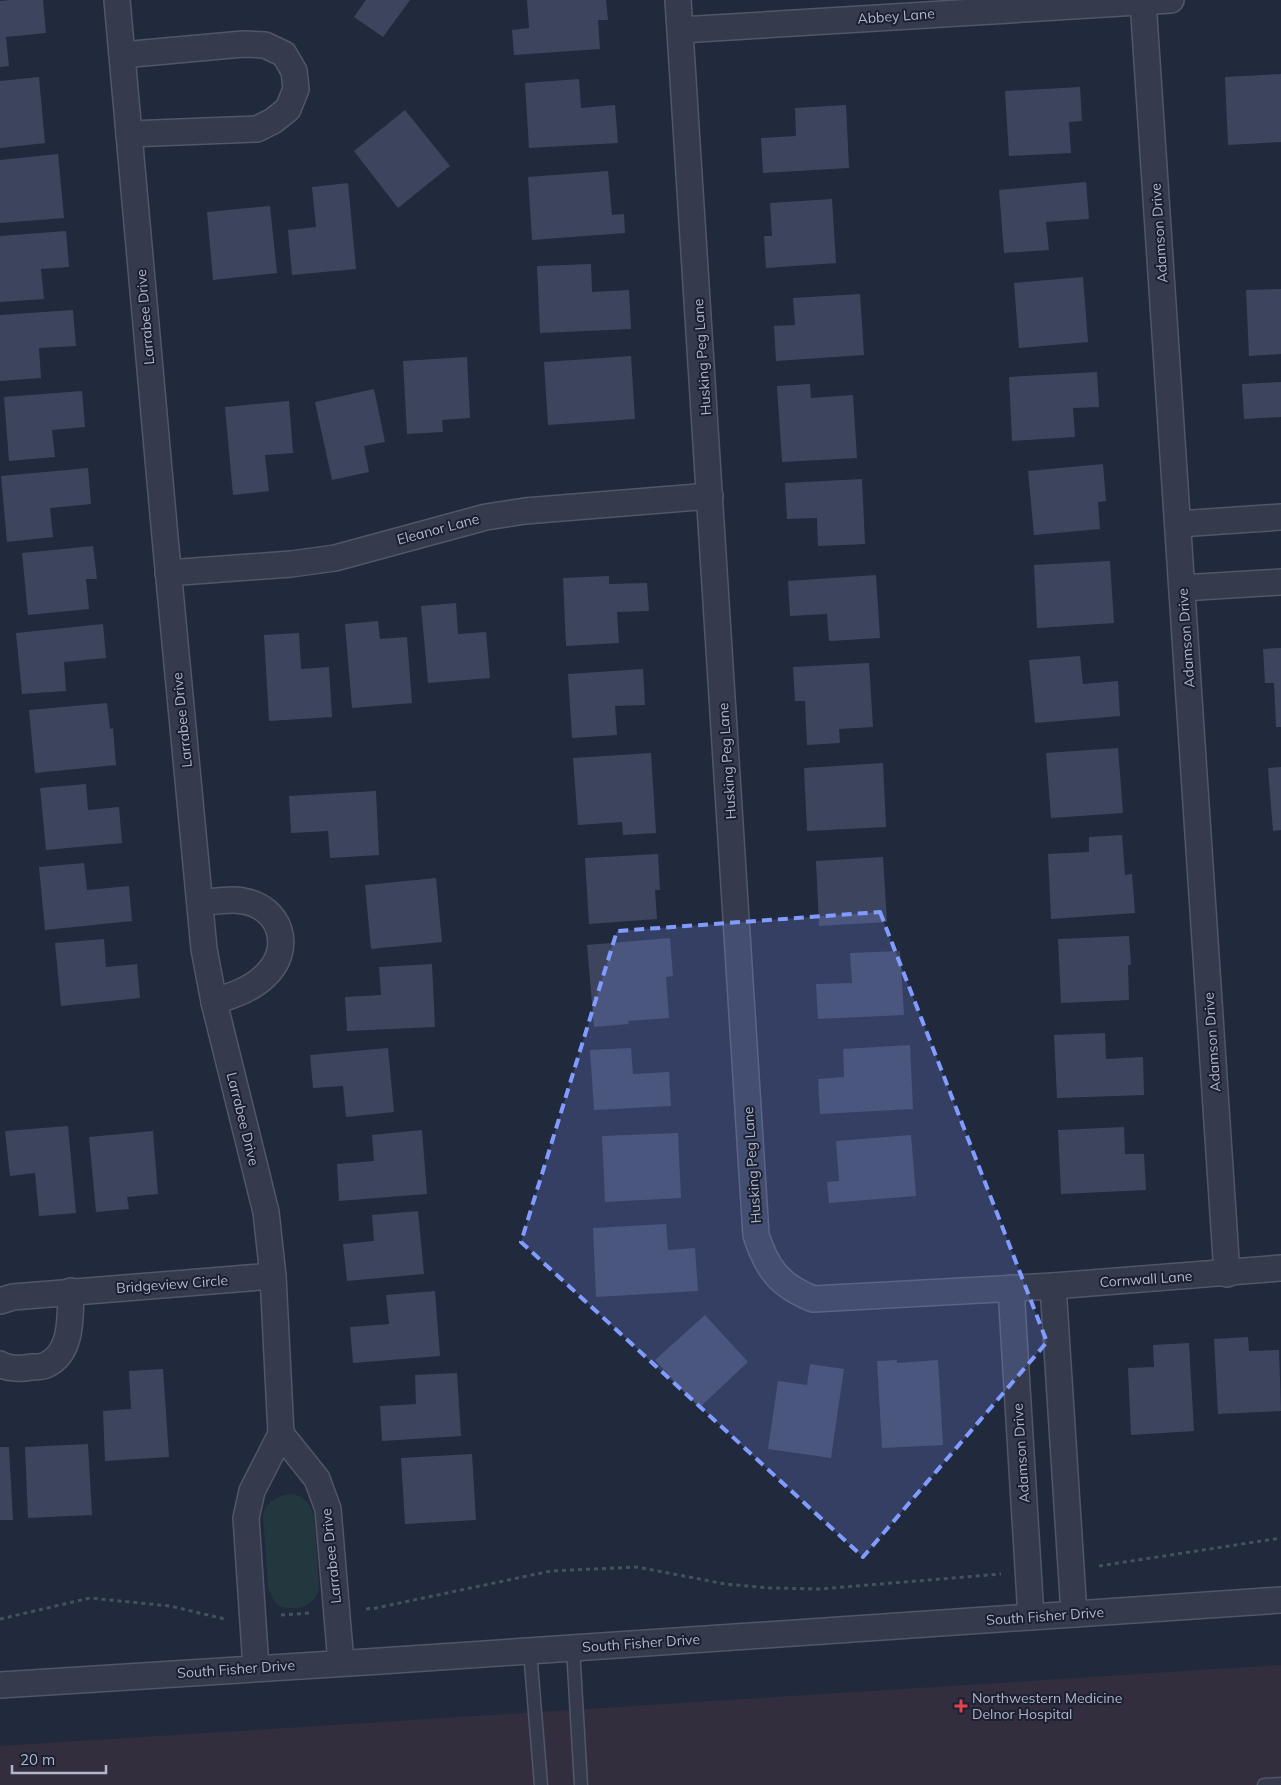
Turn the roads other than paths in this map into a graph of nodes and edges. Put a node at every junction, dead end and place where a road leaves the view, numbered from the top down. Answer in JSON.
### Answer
{"nodes":[{"id":1,"x":117,"y":0,"type":"edge"},
{"id":2,"x":678,"y":0,"type":"edge"},
{"id":3,"x":1171,"y":0,"type":"edge"},
{"id":4,"x":1143,"y":1,"type":"junction"},
{"id":5,"x":680,"y":30,"type":"junction"},
{"id":6,"x":122,"y":55,"type":"junction"},
{"id":7,"x":129,"y":134,"type":"junction"},
{"id":8,"x":710,"y":496,"type":"junction"},
{"id":9,"x":1281,"y":517,"type":"edge"},
{"id":10,"x":1178,"y":524,"type":"junction"},
{"id":11,"x":168,"y":573,"type":"junction"},
{"id":12,"x":1281,"y":582,"type":"edge"},
{"id":13,"x":1182,"y":588,"type":"junction"},
{"id":14,"x":200,"y":903,"type":"junction"},
{"id":15,"x":214,"y":1002,"type":"junction"},
{"id":16,"x":1281,"y":1268,"type":"edge"},
{"id":17,"x":1227,"y":1274,"type":"junction"},
{"id":18,"x":273,"y":1276,"type":"junction"},
{"id":19,"x":1053,"y":1286,"type":"junction"},
{"id":20,"x":1011,"y":1288,"type":"junction"},
{"id":21,"x":71,"y":1291,"type":"junction"},
{"id":22,"x":0,"y":1301,"type":"edge"},
{"id":23,"x":0,"y":1364,"type":"edge"},
{"id":24,"x":281,"y":1434,"type":"junction"},
{"id":25,"x":1281,"y":1600,"type":"edge"},
{"id":26,"x":1074,"y":1614,"type":"junction"},
{"id":27,"x":1031,"y":1617,"type":"junction"},
{"id":28,"x":572,"y":1648,"type":"junction"},
{"id":29,"x":530,"y":1651,"type":"junction"},
{"id":30,"x":341,"y":1663,"type":"junction"},
{"id":31,"x":256,"y":1668,"type":"junction"},
{"id":32,"x":0,"y":1685,"type":"edge"},
{"id":33,"x":1281,"y":1784,"type":"edge"},
{"id":34,"x":541,"y":1785,"type":"edge"},
{"id":35,"x":581,"y":1785,"type":"edge"},
{"id":36,"x":1264,"y":1785,"type":"edge"}],
"edges":[{"from":1,"to":6,"type":"street","name":"Larrabee Drive"},
{"from":2,"to":5,"type":"street","name":"Husking Peg Lane"},
{"from":3,"to":4,"type":"street","name":"Abbey Lane"},
{"from":4,"to":5,"type":"street","name":"Abbey Lane"},
{"from":4,"to":10,"type":"street","name":"Adamson Drive"},
{"from":5,"to":8,"type":"street","name":"Husking Peg Lane"},
{"from":6,"to":7,"type":"street","name":"Larrabee Drive"},
{"from":6,"to":7,"type":"street"},
{"from":7,"to":11,"type":"street","name":"Larrabee Drive"},
{"from":8,"to":11,"type":"street","name":"Eleanor Lane"},
{"from":8,"to":20,"type":"street","name":"Husking Peg Lane"},
{"from":9,"to":10,"type":"street"},
{"from":10,"to":13,"type":"street","name":"Adamson Drive"},
{"from":11,"to":14,"type":"street","name":"Larrabee Drive"},
{"from":12,"to":13,"type":"street"},
{"from":13,"to":17,"type":"street","name":"Adamson Drive"},
{"from":14,"to":15,"type":"street","name":"Larrabee Drive"},
{"from":14,"to":15,"type":"street"},
{"from":15,"to":18,"type":"street","name":"Larrabee Drive"},
{"from":16,"to":17,"type":"street","name":"Cornwall Lane"},
{"from":17,"to":19,"type":"street","name":"Cornwall Lane"},
{"from":18,"to":21,"type":"street","name":"Bridgeview Circle"},
{"from":18,"to":24,"type":"street","name":"Larrabee Drive"},
{"from":19,"to":20,"type":"street","name":"Cornwall Lane"},
{"from":19,"to":26,"type":"street"},
{"from":20,"to":27,"type":"street","name":"Adamson Drive"},
{"from":21,"to":22,"type":"street","name":"Bridgeview Circle"},
{"from":21,"to":23,"type":"street"},
{"from":24,"to":30,"type":"street","name":"Larrabee Drive"},
{"from":24,"to":31,"type":"street","name":"Larrabee Drive"},
{"from":25,"to":26,"type":"street","name":"South Fisher Drive"},
{"from":26,"to":27,"type":"street","name":"South Fisher Drive"},
{"from":27,"to":28,"type":"street","name":"South Fisher Drive"},
{"from":28,"to":29,"type":"street","name":"South Fisher Drive"},
{"from":28,"to":35,"type":"lane"},
{"from":29,"to":30,"type":"street","name":"South Fisher Drive"},
{"from":29,"to":34,"type":"lane"},
{"from":30,"to":31,"type":"street","name":"South Fisher Drive"},
{"from":31,"to":32,"type":"street","name":"South Fisher Drive"},
{"from":33,"to":36,"type":"lane"}]}
